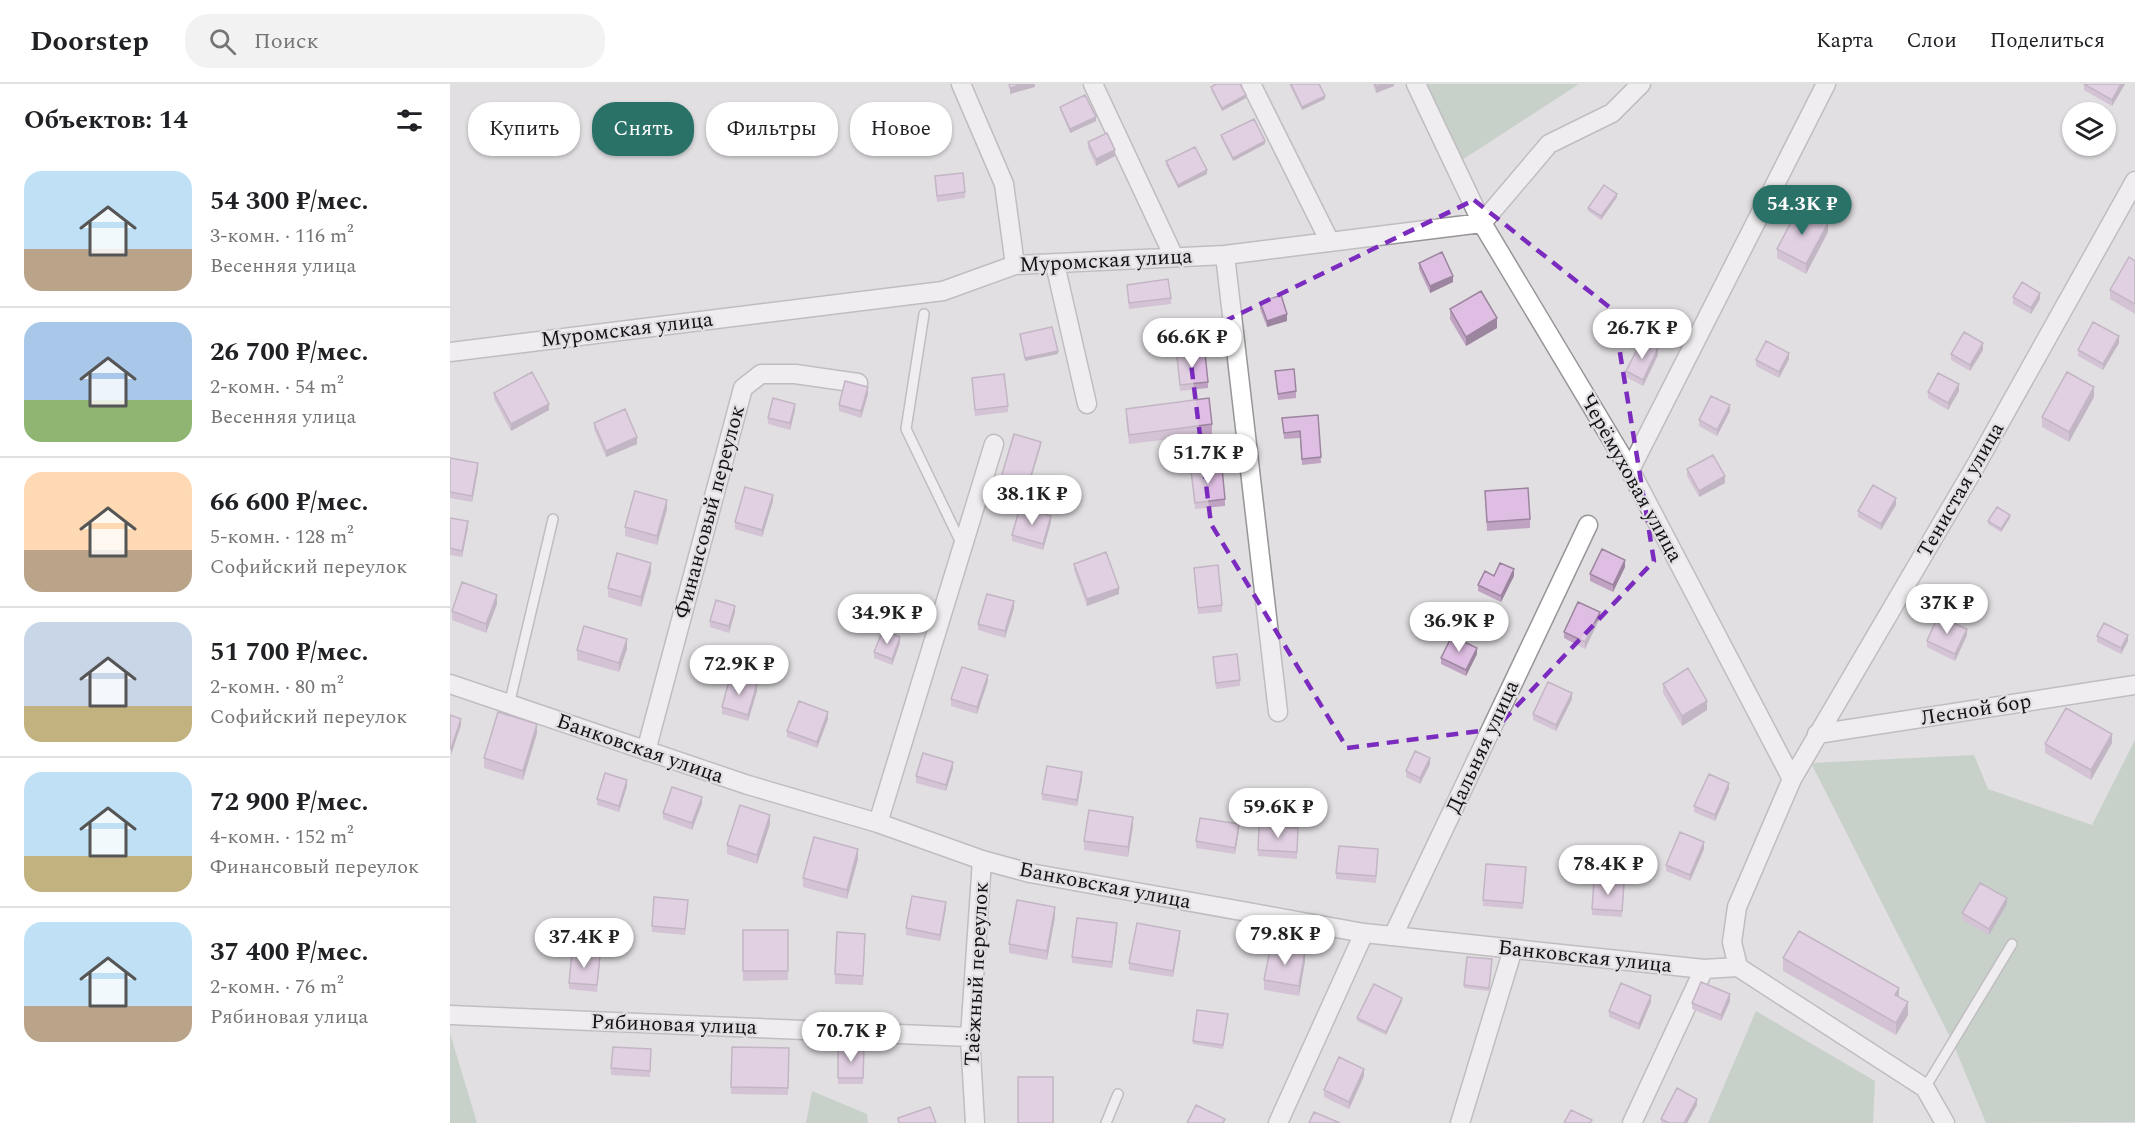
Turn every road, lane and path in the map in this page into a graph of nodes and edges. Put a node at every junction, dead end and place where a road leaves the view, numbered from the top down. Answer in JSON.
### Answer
{"nodes":[{"id":1,"x":961,"y":84,"type":"edge"},
{"id":2,"x":1093,"y":84,"type":"edge"},
{"id":3,"x":1251,"y":84,"type":"edge"},
{"id":4,"x":1416,"y":84,"type":"edge"},
{"id":5,"x":1641,"y":84,"type":"edge"},
{"id":6,"x":1826,"y":84,"type":"edge"},
{"id":7,"x":2135,"y":181,"type":"edge"},
{"id":8,"x":1482,"y":223,"type":"junction"},
{"id":9,"x":1330,"y":242,"type":"junction"},
{"id":10,"x":1225,"y":255,"type":"junction"},
{"id":11,"x":1174,"y":257,"type":"junction"},
{"id":12,"x":1055,"y":264,"type":"junction"},
{"id":13,"x":1015,"y":265,"type":"junction"},
{"id":14,"x":924,"y":314,"type":"dead end"},
{"id":15,"x":450,"y":352,"type":"edge"},
{"id":16,"x":858,"y":383,"type":"edge"},
{"id":17,"x":1087,"y":405,"type":"dead end"},
{"id":18,"x":994,"y":444,"type":"dead end"},
{"id":19,"x":1630,"y":470,"type":"junction"},
{"id":20,"x":553,"y":519,"type":"dead end"},
{"id":21,"x":1588,"y":525,"type":"dead end"},
{"id":22,"x":962,"y":545,"type":"junction"},
{"id":23,"x":450,"y":684,"type":"edge"},
{"id":24,"x":2135,"y":685,"type":"edge"},
{"id":25,"x":509,"y":705,"type":"junction"},
{"id":26,"x":1278,"y":712,"type":"dead end"},
{"id":27,"x":1817,"y":734,"type":"junction"},
{"id":28,"x":645,"y":752,"type":"junction"},
{"id":29,"x":1792,"y":779,"type":"junction"},
{"id":30,"x":878,"y":823,"type":"junction"},
{"id":31,"x":982,"y":860,"type":"junction"},
{"id":32,"x":1364,"y":933,"type":"junction"},
{"id":33,"x":1393,"y":936,"type":"junction"},
{"id":34,"x":2012,"y":944,"type":"dead end"},
{"id":35,"x":1514,"y":949,"type":"junction"},
{"id":36,"x":1738,"y":967,"type":"junction"},
{"id":37,"x":1704,"y":969,"type":"junction"},
{"id":38,"x":450,"y":1015,"type":"edge"},
{"id":39,"x":970,"y":1037,"type":"junction"},
{"id":40,"x":1925,"y":1088,"type":"junction"},
{"id":41,"x":1118,"y":1094,"type":"dead end"},
{"id":42,"x":975,"y":1123,"type":"edge"},
{"id":43,"x":1106,"y":1123,"type":"edge"},
{"id":44,"x":1278,"y":1123,"type":"edge"},
{"id":45,"x":1460,"y":1123,"type":"edge"},
{"id":46,"x":1632,"y":1123,"type":"edge"},
{"id":47,"x":1945,"y":1123,"type":"edge"}],
"edges":[{"from":1,"to":13,"type":"street"},
{"from":2,"to":11,"type":"street"},
{"from":3,"to":9,"type":"street"},
{"from":4,"to":8,"type":"street","name":"Черёмуховая улица"},
{"from":5,"to":8,"type":"street"},
{"from":6,"to":19,"type":"street"},
{"from":7,"to":27,"type":"street","name":"Тенистая улица"},
{"from":8,"to":9,"type":"street","name":"Муромская улица"},
{"from":8,"to":19,"type":"street","name":"Черёмуховая улица"},
{"from":9,"to":10,"type":"street","name":"Муромская улица"},
{"from":10,"to":11,"type":"street","name":"Муромская улица"},
{"from":10,"to":26,"type":"street"},
{"from":11,"to":12,"type":"street","name":"Муромская улица"},
{"from":12,"to":13,"type":"street","name":"Муромская улица"},
{"from":12,"to":17,"type":"street"},
{"from":13,"to":15,"type":"street","name":"Муромская улица"},
{"from":14,"to":22,"type":"lane"},
{"from":16,"to":28,"type":"street","name":"Финансовый переулок"},
{"from":18,"to":22,"type":"street"},
{"from":19,"to":29,"type":"street","name":"Черёмуховая улица"},
{"from":20,"to":25,"type":"lane"},
{"from":21,"to":33,"type":"street","name":"Дальняя улица"},
{"from":22,"to":30,"type":"street"},
{"from":23,"to":25,"type":"street","name":"Банковская улица"},
{"from":24,"to":27,"type":"street","name":"Лесной бор"},
{"from":25,"to":28,"type":"street","name":"Банковская улица"},
{"from":27,"to":29,"type":"street","name":"Тенистая улица"},
{"from":28,"to":30,"type":"street","name":"Банковская улица"},
{"from":29,"to":36,"type":"street","name":"Тенистая улица"},
{"from":30,"to":31,"type":"street","name":"Банковская улица"},
{"from":31,"to":32,"type":"street","name":"Банковская улица"},
{"from":31,"to":39,"type":"street","name":"Таёжный переулок"},
{"from":32,"to":33,"type":"street","name":"Банковская улица"},
{"from":32,"to":44,"type":"street"},
{"from":33,"to":35,"type":"street","name":"Банковская улица"},
{"from":34,"to":40,"type":"lane"},
{"from":35,"to":37,"type":"street","name":"Банковская улица"},
{"from":35,"to":45,"type":"street"},
{"from":36,"to":37,"type":"street","name":"Банковская улица"},
{"from":36,"to":40,"type":"street"},
{"from":37,"to":46,"type":"street"},
{"from":38,"to":39,"type":"street","name":"Рябиновая улица"},
{"from":39,"to":42,"type":"street","name":"Таёжный переулок"},
{"from":40,"to":47,"type":"street"},
{"from":41,"to":43,"type":"lane"}]}
